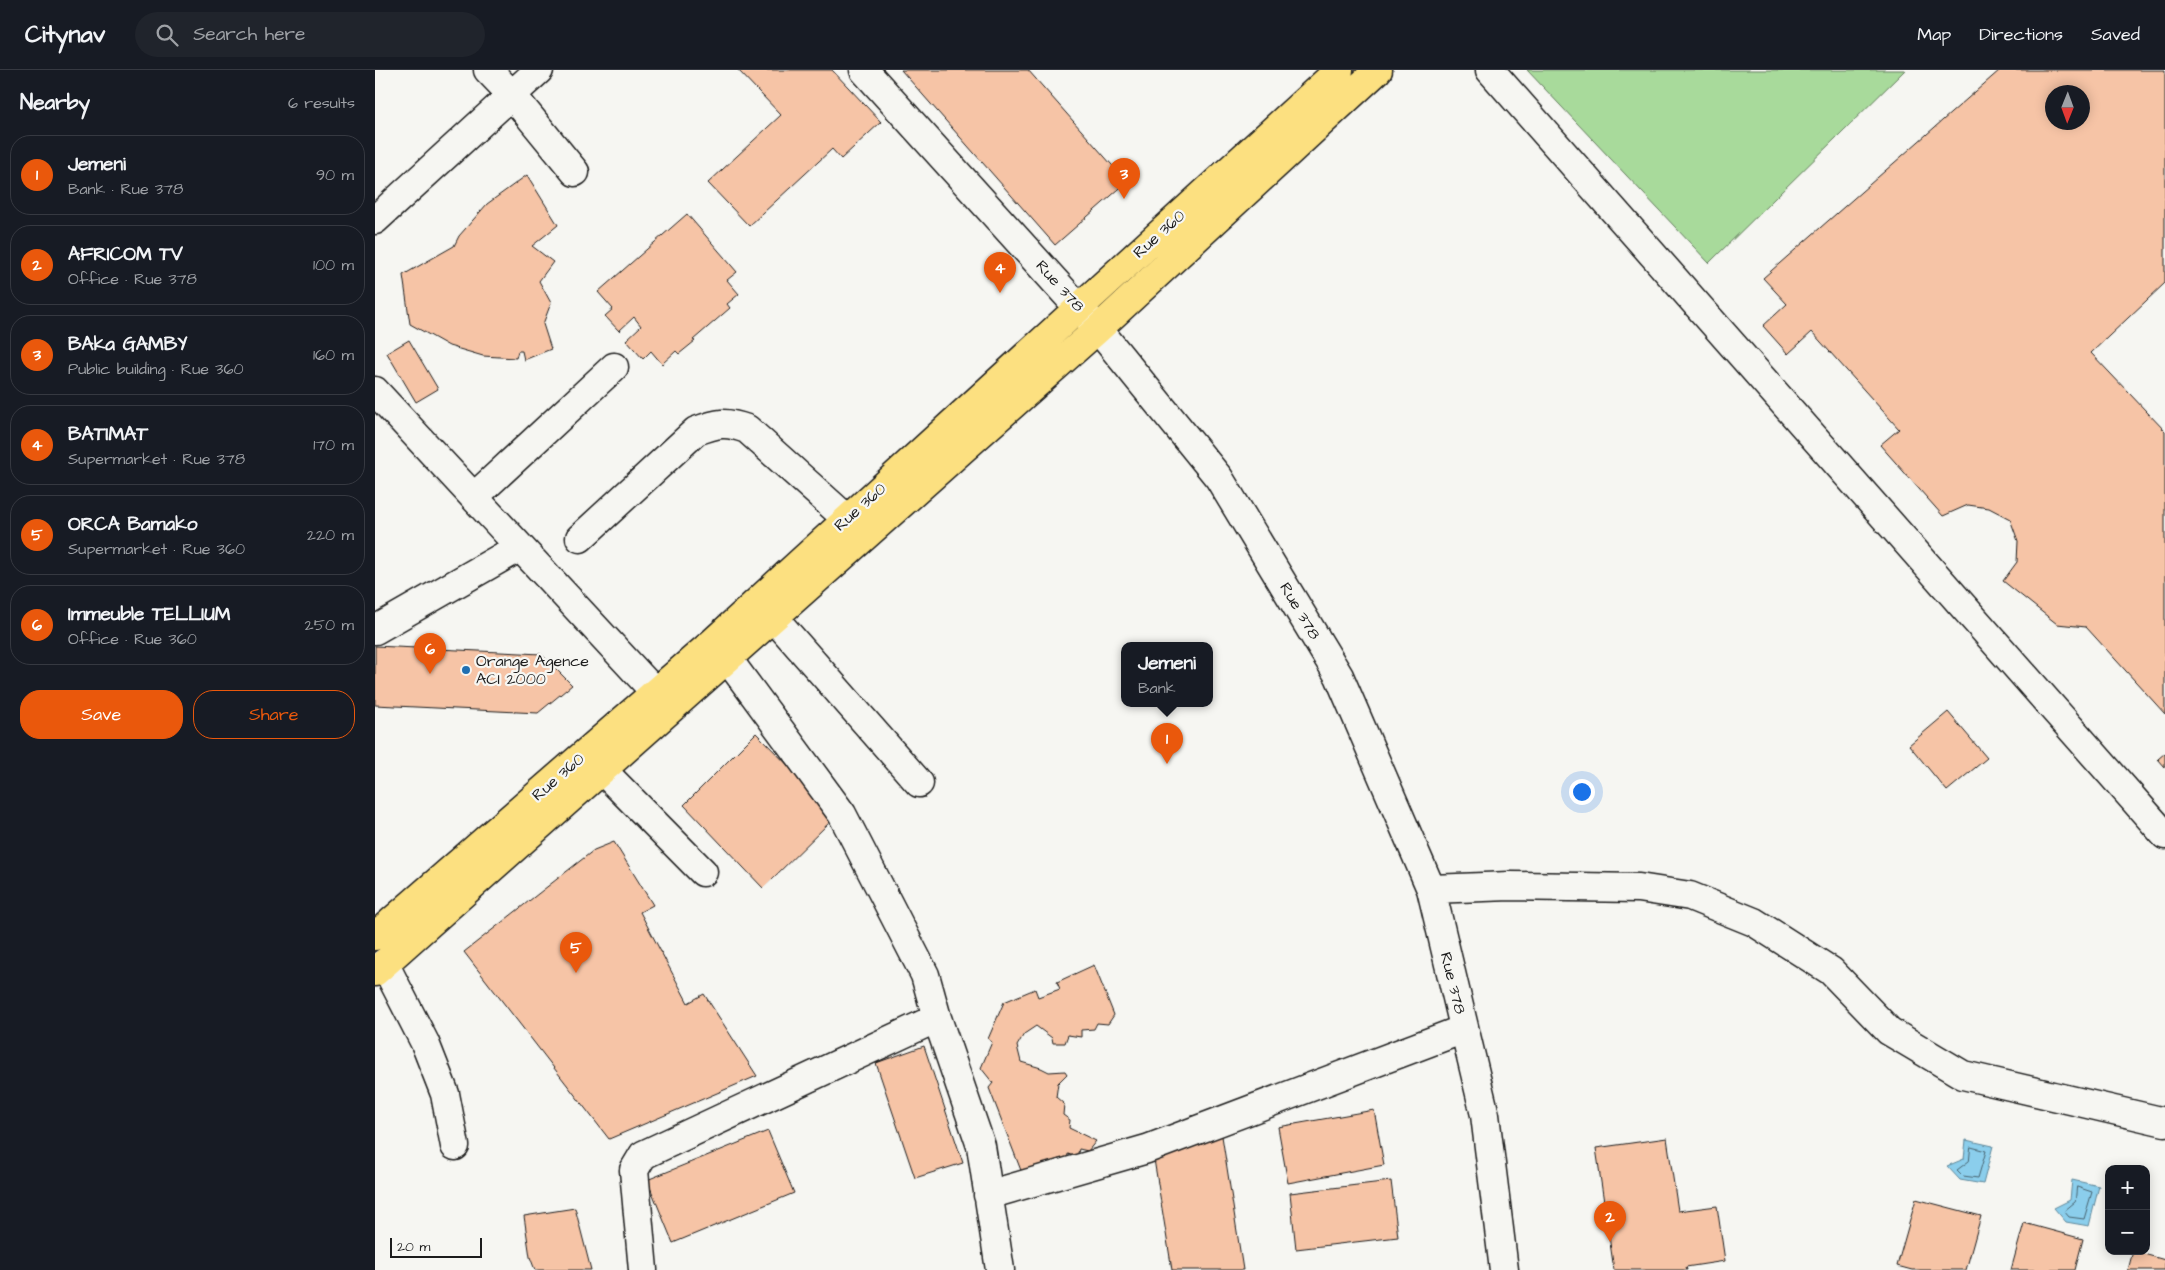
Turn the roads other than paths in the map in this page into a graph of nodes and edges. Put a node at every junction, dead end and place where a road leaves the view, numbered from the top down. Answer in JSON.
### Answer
{"nodes":[{"id":1,"x":488,"y":70,"type":"edge"},
{"id":2,"x":539,"y":70,"type":"edge"},
{"id":3,"x":864,"y":70,"type":"edge"},
{"id":4,"x":1339,"y":70,"type":"edge"},
{"id":5,"x":1378,"y":70,"type":"edge"},
{"id":6,"x":1490,"y":70,"type":"edge"},
{"id":7,"x":512,"y":95,"type":"junction"},
{"id":8,"x":575,"y":172,"type":"dead end"},
{"id":9,"x":375,"y":220,"type":"edge"},
{"id":10,"x":1079,"y":307,"type":"junction"},
{"id":11,"x":1098,"y":329,"type":"junction"},
{"id":12,"x":613,"y":366,"type":"dead end"},
{"id":13,"x":375,"y":391,"type":"edge"},
{"id":14,"x":474,"y":497,"type":"junction"},
{"id":15,"x":847,"y":519,"type":"junction"},
{"id":16,"x":579,"y":538,"type":"dead end"},
{"id":17,"x":520,"y":547,"type":"junction"},
{"id":18,"x":773,"y":617,"type":"junction"},
{"id":19,"x":375,"y":630,"type":"edge"},
{"id":20,"x":727,"y":658,"type":"junction"},
{"id":21,"x":655,"y":692,"type":"junction"},
{"id":22,"x":601,"y":770,"type":"junction"},
{"id":23,"x":919,"y":783,"type":"dead end"},
{"id":24,"x":2165,"y":835,"type":"edge"},
{"id":25,"x":703,"y":872,"type":"dead end"},
{"id":26,"x":1431,"y":889,"type":"junction"},
{"id":27,"x":375,"y":936,"type":"edge"},
{"id":28,"x":380,"y":968,"type":"edge"},
{"id":29,"x":937,"y":1018,"type":"junction"},
{"id":30,"x":1464,"y":1029,"type":"junction"},
{"id":31,"x":2165,"y":1122,"type":"edge"},
{"id":32,"x":455,"y":1146,"type":"dead end"},
{"id":33,"x":989,"y":1195,"type":"junction"},
{"id":34,"x":643,"y":1270,"type":"edge"},
{"id":35,"x":1000,"y":1270,"type":"edge"},
{"id":36,"x":1504,"y":1270,"type":"edge"}],
"edges":[{"from":1,"to":7,"type":"street"},
{"from":2,"to":7,"type":"street"},
{"from":3,"to":10,"type":"street","name":"Rue 378"},
{"from":4,"to":10,"type":"main road","name":"Rue 360"},
{"from":5,"to":11,"type":"main road"},
{"from":6,"to":24,"type":"street"},
{"from":7,"to":8,"type":"street"},
{"from":7,"to":9,"type":"street"},
{"from":10,"to":11,"type":"street","name":"Rue 378"},
{"from":10,"to":15,"type":"main road","name":"Rue 360"},
{"from":11,"to":18,"type":"main road"},
{"from":11,"to":26,"type":"street","name":"Rue 378"},
{"from":12,"to":14,"type":"street"},
{"from":13,"to":14,"type":"street"},
{"from":14,"to":17,"type":"street"},
{"from":15,"to":16,"type":"street"},
{"from":15,"to":21,"type":"main road","name":"Rue 360"},
{"from":17,"to":19,"type":"street"},
{"from":17,"to":21,"type":"street"},
{"from":18,"to":20,"type":"main road"},
{"from":18,"to":23,"type":"street"},
{"from":20,"to":22,"type":"main road"},
{"from":20,"to":29,"type":"street"},
{"from":21,"to":27,"type":"main road","name":"Rue 360"},
{"from":22,"to":25,"type":"street"},
{"from":22,"to":28,"type":"main road"},
{"from":26,"to":30,"type":"street","name":"Rue 378"},
{"from":26,"to":31,"type":"street"},
{"from":28,"to":32,"type":"street"},
{"from":29,"to":33,"type":"street"},
{"from":29,"to":34,"type":"street"},
{"from":30,"to":33,"type":"street"},
{"from":30,"to":36,"type":"street","name":"Rue 378"},
{"from":33,"to":35,"type":"street"}]}
